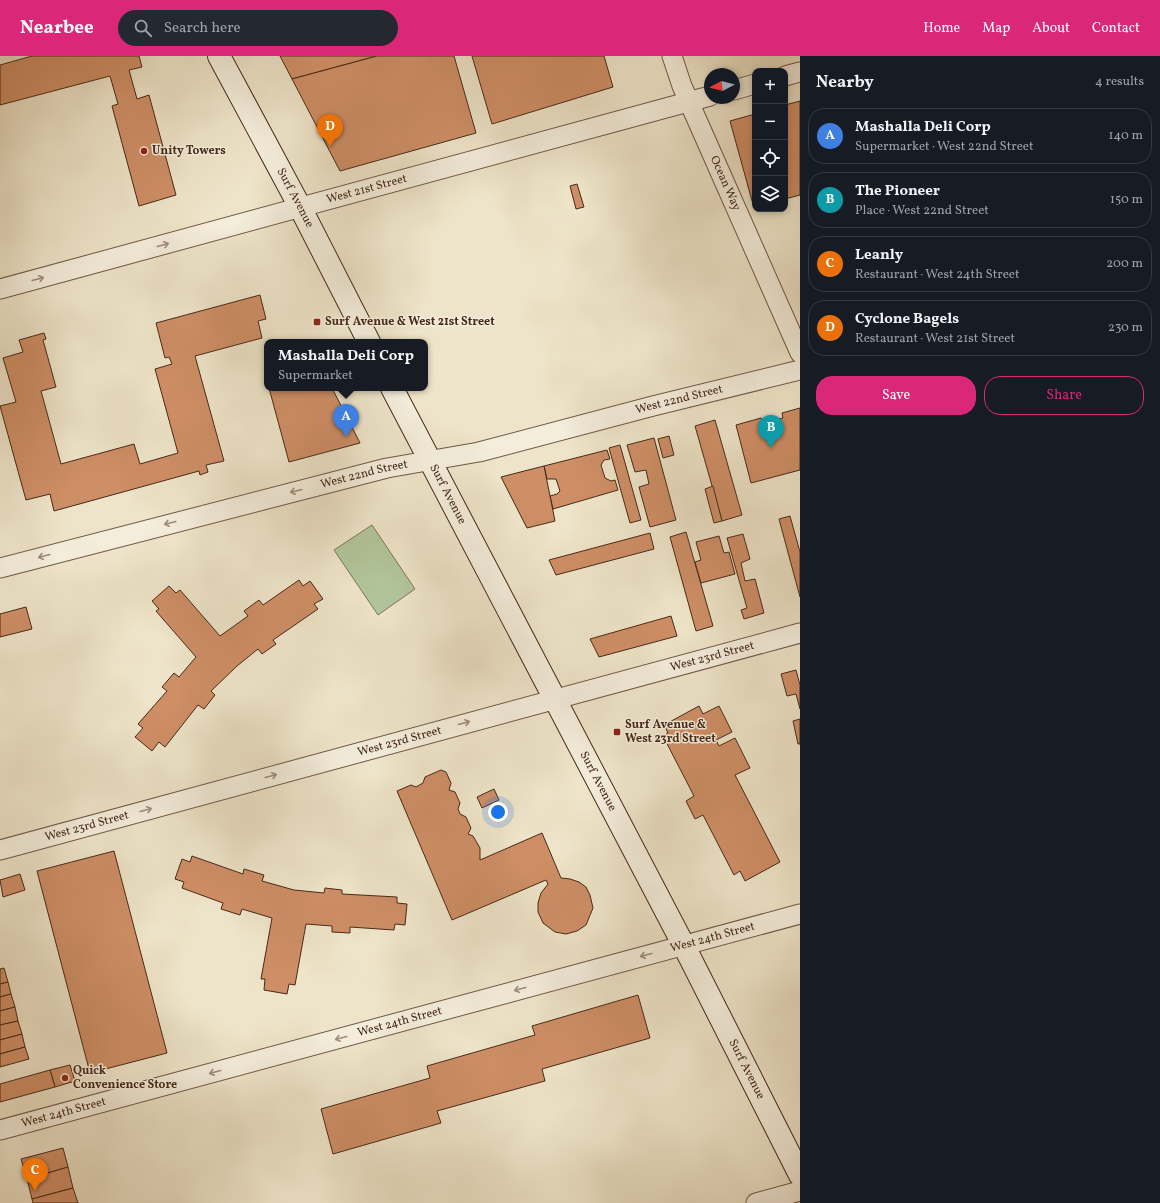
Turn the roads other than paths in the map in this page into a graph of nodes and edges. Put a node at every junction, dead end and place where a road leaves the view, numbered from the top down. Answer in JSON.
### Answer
{"nodes":[{"id":1,"x":219,"y":56,"type":"edge"},
{"id":2,"x":672,"y":56,"type":"edge"},
{"id":3,"x":800,"y":72,"type":"edge"},
{"id":4,"x":788,"y":75,"type":"edge"},
{"id":5,"x":752,"y":85,"type":"edge"},
{"id":6,"x":740,"y":88,"type":"edge"},
{"id":7,"x":704,"y":98,"type":"edge"},
{"id":8,"x":689,"y":102,"type":"junction"},
{"id":9,"x":300,"y":207,"type":"junction"},
{"id":10,"x":0,"y":289,"type":"edge"},
{"id":11,"x":367,"y":339,"type":"edge"},
{"id":12,"x":800,"y":353,"type":"edge"},
{"id":13,"x":800,"y":370,"type":"edge"},
{"id":14,"x":394,"y":391,"type":"edge"},
{"id":15,"x":430,"y":460,"type":"junction"},
{"id":16,"x":0,"y":568,"type":"edge"},
{"id":17,"x":800,"y":633,"type":"edge"},
{"id":18,"x":556,"y":698,"type":"junction"},
{"id":19,"x":0,"y":850,"type":"edge"},
{"id":20,"x":800,"y":914,"type":"edge"},
{"id":21,"x":683,"y":944,"type":"junction"},
{"id":22,"x":0,"y":1130,"type":"edge"},
{"id":23,"x":800,"y":1176,"type":"edge"},
{"id":24,"x":800,"y":1191,"type":"edge"},
{"id":25,"x":756,"y":1203,"type":"edge"}],
"edges":[{"from":1,"to":9,"type":"main road","name":"Surf Avenue"},
{"from":2,"to":8,"type":"street","name":"Ocean Way"},
{"from":3,"to":4,"type":"street"},
{"from":5,"to":6,"type":"street"},
{"from":7,"to":8,"type":"street","name":"West 21st Street"},
{"from":8,"to":9,"type":"street","name":"West 21st Street"},
{"from":8,"to":12,"type":"street","name":"Ocean Way"},
{"from":10,"to":9,"type":"street","name":"West 21st Street","one_way":true},
{"from":9,"to":11,"type":"main road","name":"Surf Avenue"},
{"from":13,"to":15,"type":"street","name":"West 22nd Street"},
{"from":14,"to":15,"type":"main road","name":"Surf Avenue"},
{"from":15,"to":16,"type":"street","name":"West 22nd Street","one_way":true},
{"from":15,"to":18,"type":"main road","name":"Surf Avenue"},
{"from":17,"to":18,"type":"street","name":"West 23rd Street"},
{"from":19,"to":18,"type":"street","name":"West 23rd Street","one_way":true},
{"from":18,"to":21,"type":"main road","name":"Surf Avenue"},
{"from":20,"to":21,"type":"street","name":"West 24th Street"},
{"from":21,"to":22,"type":"street","name":"West 24th Street","one_way":true},
{"from":21,"to":23,"type":"main road","name":"Surf Avenue"},
{"from":24,"to":25,"type":"street"}]}
